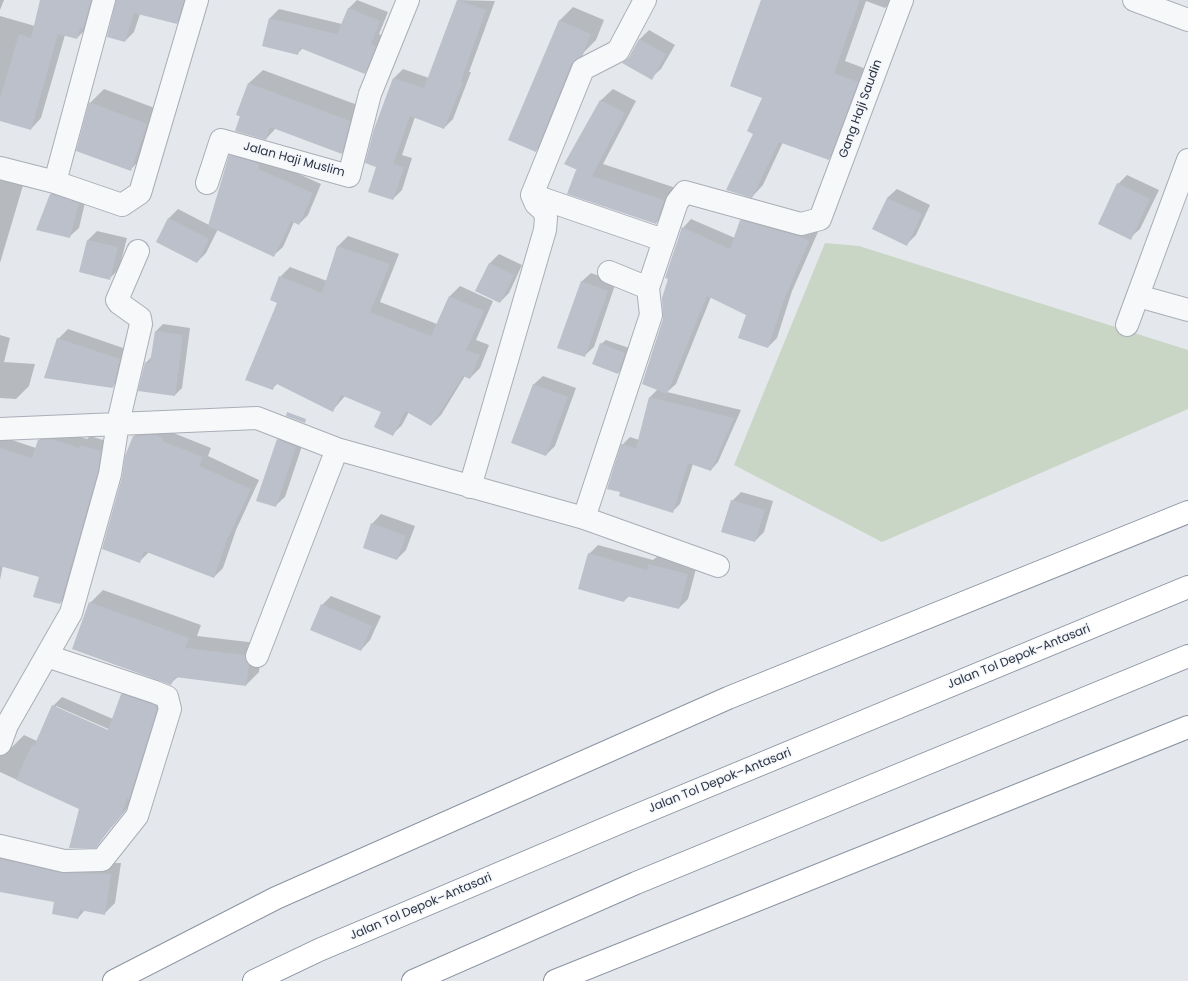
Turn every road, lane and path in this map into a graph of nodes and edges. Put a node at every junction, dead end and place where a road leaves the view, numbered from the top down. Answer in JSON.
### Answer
{"nodes":[{"id":1,"x":104,"y":0,"type":"edge"},
{"id":2,"x":197,"y":0,"type":"edge"},
{"id":3,"x":408,"y":0,"type":"edge"},
{"id":4,"x":645,"y":0,"type":"edge"},
{"id":5,"x":902,"y":0,"type":"edge"},
{"id":6,"x":1134,"y":0,"type":"edge"},
{"id":7,"x":1188,"y":20,"type":"edge"},
{"id":8,"x":1188,"y":160,"type":"edge"},
{"id":9,"x":0,"y":168,"type":"edge"},
{"id":10,"x":55,"y":182,"type":"junction"},
{"id":11,"x":206,"y":183,"type":"dead end"},
{"id":12,"x":532,"y":195,"type":"junction"},
{"id":13,"x":663,"y":240,"type":"junction"},
{"id":14,"x":138,"y":251,"type":"dead end"},
{"id":15,"x":609,"y":272,"type":"dead end"},
{"id":16,"x":648,"y":288,"type":"junction"},
{"id":17,"x":1138,"y":296,"type":"junction"},
{"id":18,"x":1188,"y":310,"type":"edge"},
{"id":19,"x":1127,"y":325,"type":"dead end"},
{"id":20,"x":118,"y":423,"type":"junction"},
{"id":21,"x":0,"y":429,"type":"edge"},
{"id":22,"x":336,"y":449,"type":"junction"},
{"id":23,"x":470,"y":487,"type":"junction"},
{"id":24,"x":1188,"y":512,"type":"edge"},
{"id":25,"x":584,"y":518,"type":"junction"},
{"id":26,"x":718,"y":566,"type":"dead end"},
{"id":27,"x":1188,"y":588,"type":"edge"},
{"id":28,"x":47,"y":656,"type":"junction"},
{"id":29,"x":257,"y":656,"type":"dead end"},
{"id":30,"x":1188,"y":656,"type":"edge"},
{"id":31,"x":1188,"y":727,"type":"edge"},
{"id":32,"x":2,"y":730,"type":"edge"},
{"id":33,"x":0,"y":846,"type":"edge"},
{"id":34,"x":114,"y":981,"type":"edge"},
{"id":35,"x":254,"y":981,"type":"edge"},
{"id":36,"x":413,"y":981,"type":"edge"},
{"id":37,"x":555,"y":981,"type":"edge"}],
"edges":[{"from":1,"to":10,"type":"street"},
{"from":2,"to":10,"type":"street"},
{"from":3,"to":11,"type":"street","name":"Jalan Haji Muslim"},
{"from":4,"to":12,"type":"street"},
{"from":5,"to":13,"type":"street","name":"Gang Haji Saudin"},
{"from":6,"to":7,"type":"street"},
{"from":8,"to":17,"type":"street"},
{"from":9,"to":10,"type":"street"},
{"from":12,"to":13,"type":"street"},
{"from":12,"to":23,"type":"street"},
{"from":13,"to":16,"type":"street"},
{"from":14,"to":20,"type":"street"},
{"from":15,"to":16,"type":"street"},
{"from":16,"to":25,"type":"street"},
{"from":17,"to":18,"type":"street"},
{"from":17,"to":19,"type":"street"},
{"from":20,"to":21,"type":"street"},
{"from":20,"to":22,"type":"street"},
{"from":20,"to":28,"type":"street"},
{"from":22,"to":23,"type":"street"},
{"from":22,"to":29,"type":"street"},
{"from":23,"to":25,"type":"street"},
{"from":24,"to":34,"type":"highway"},
{"from":25,"to":26,"type":"street"},
{"from":27,"to":35,"type":"highway","name":"Jalan Tol Depok–Antasari"},
{"from":28,"to":32,"type":"street"},
{"from":28,"to":33,"type":"street"},
{"from":30,"to":36,"type":"highway"},
{"from":31,"to":37,"type":"highway"}]}
